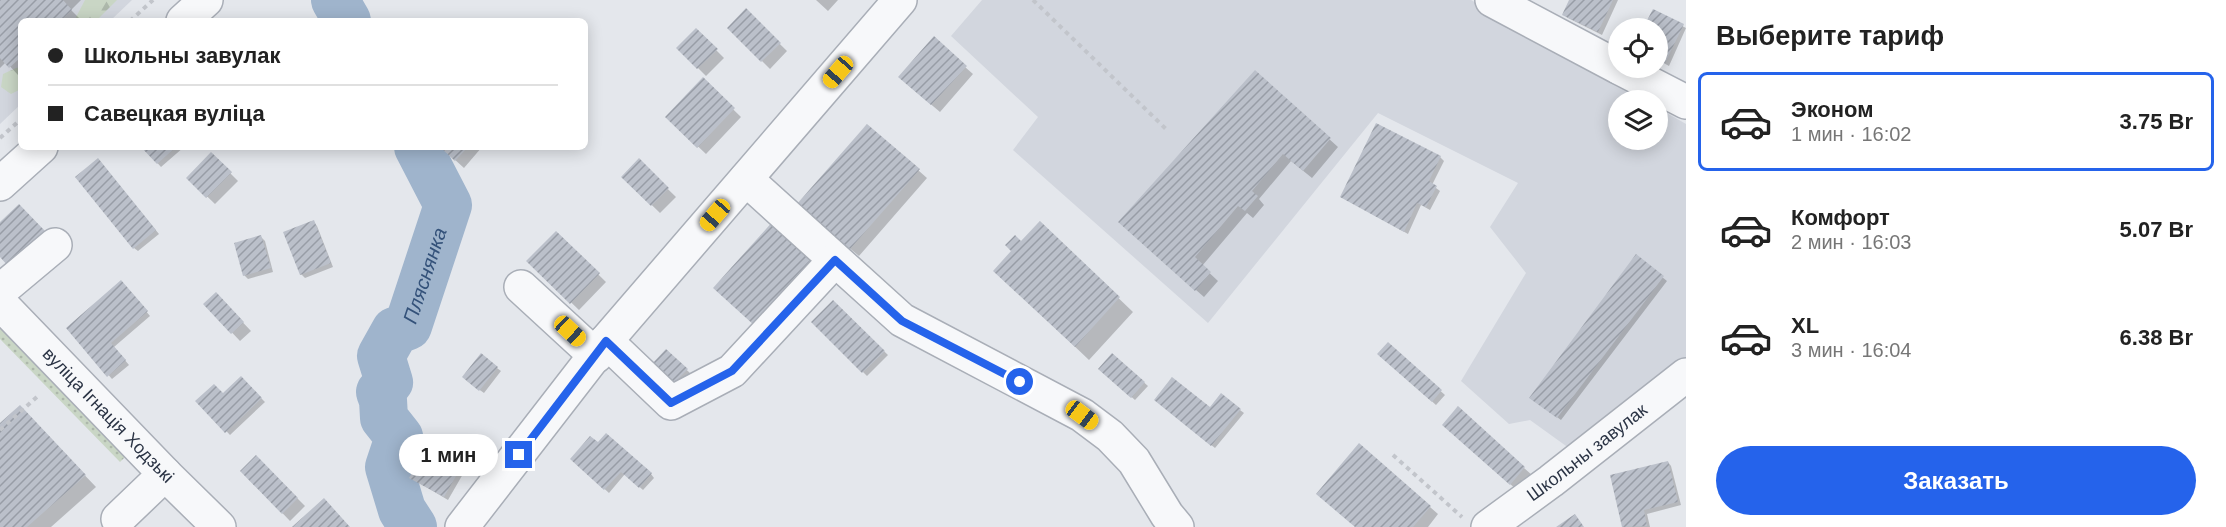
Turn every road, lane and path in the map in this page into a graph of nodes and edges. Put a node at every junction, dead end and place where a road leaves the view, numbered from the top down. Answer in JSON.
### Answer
{"nodes":[{"id":1,"x":153,"y":0,"type":"edge"},
{"id":2,"x":206,"y":0,"type":"edge"},
{"id":3,"x":900,"y":0,"type":"edge"},
{"id":4,"x":1033,"y":0,"type":"edge"},
{"id":5,"x":1492,"y":0,"type":"edge"},
{"id":6,"x":133,"y":18,"type":"edge"},
{"id":7,"x":186,"y":18,"type":"edge"},
{"id":8,"x":1608,"y":61,"type":"edge"},
{"id":9,"x":1640,"y":78,"type":"edge"},
{"id":10,"x":1686,"y":102,"type":"edge"},
{"id":11,"x":18,"y":122,"type":"edge"},
{"id":12,"x":1166,"y":129,"type":"dead end"},
{"id":13,"x":0,"y":138,"type":"edge"},
{"id":14,"x":38,"y":150,"type":"edge"},
{"id":15,"x":746,"y":179,"type":"junction"},
{"id":16,"x":0,"y":184,"type":"edge"},
{"id":17,"x":55,"y":245,"type":"dead end"},
{"id":18,"x":835,"y":260,"type":"junction"},
{"id":19,"x":521,"y":287,"type":"dead end"},
{"id":20,"x":0,"y":291,"type":"edge"},
{"id":21,"x":0,"y":303,"type":"edge"},
{"id":22,"x":601,"y":349,"type":"junction"},
{"id":23,"x":1686,"y":375,"type":"edge"},
{"id":24,"x":39,"y":394,"type":"dead end"},
{"id":25,"x":0,"y":430,"type":"edge"},
{"id":26,"x":1393,"y":455,"type":"dead end"},
{"id":27,"x":165,"y":474,"type":"junction"},
{"id":28,"x":118,"y":519,"type":"dead end"},
{"id":29,"x":1477,"y":523,"type":"edge"},
{"id":30,"x":219,"y":527,"type":"edge"},
{"id":31,"x":462,"y":527,"type":"edge"},
{"id":32,"x":1178,"y":527,"type":"edge"}],
"edges":[{"from":1,"to":6,"type":"path"},
{"from":2,"to":7,"type":"street"},
{"from":3,"to":15,"type":"street"},
{"from":4,"to":12,"type":"path"},
{"from":5,"to":8,"type":"street"},
{"from":9,"to":10,"type":"street"},
{"from":11,"to":13,"type":"path"},
{"from":14,"to":16,"type":"street"},
{"from":15,"to":18,"type":"street"},
{"from":15,"to":22,"type":"street"},
{"from":17,"to":20,"type":"street"},
{"from":18,"to":22,"type":"street"},
{"from":18,"to":32,"type":"street"},
{"from":19,"to":22,"type":"street"},
{"from":21,"to":27,"type":"street","name":"вуліца Ігнація Ходзькі"},
{"from":22,"to":31,"type":"street"},
{"from":23,"to":29,"type":"street","name":"Школьны завулак"},
{"from":24,"to":25,"type":"path"},
{"from":26,"to":29,"type":"path"},
{"from":27,"to":28,"type":"street"},
{"from":27,"to":30,"type":"street","name":"вуліца Ігнація Ходзькі"}]}
